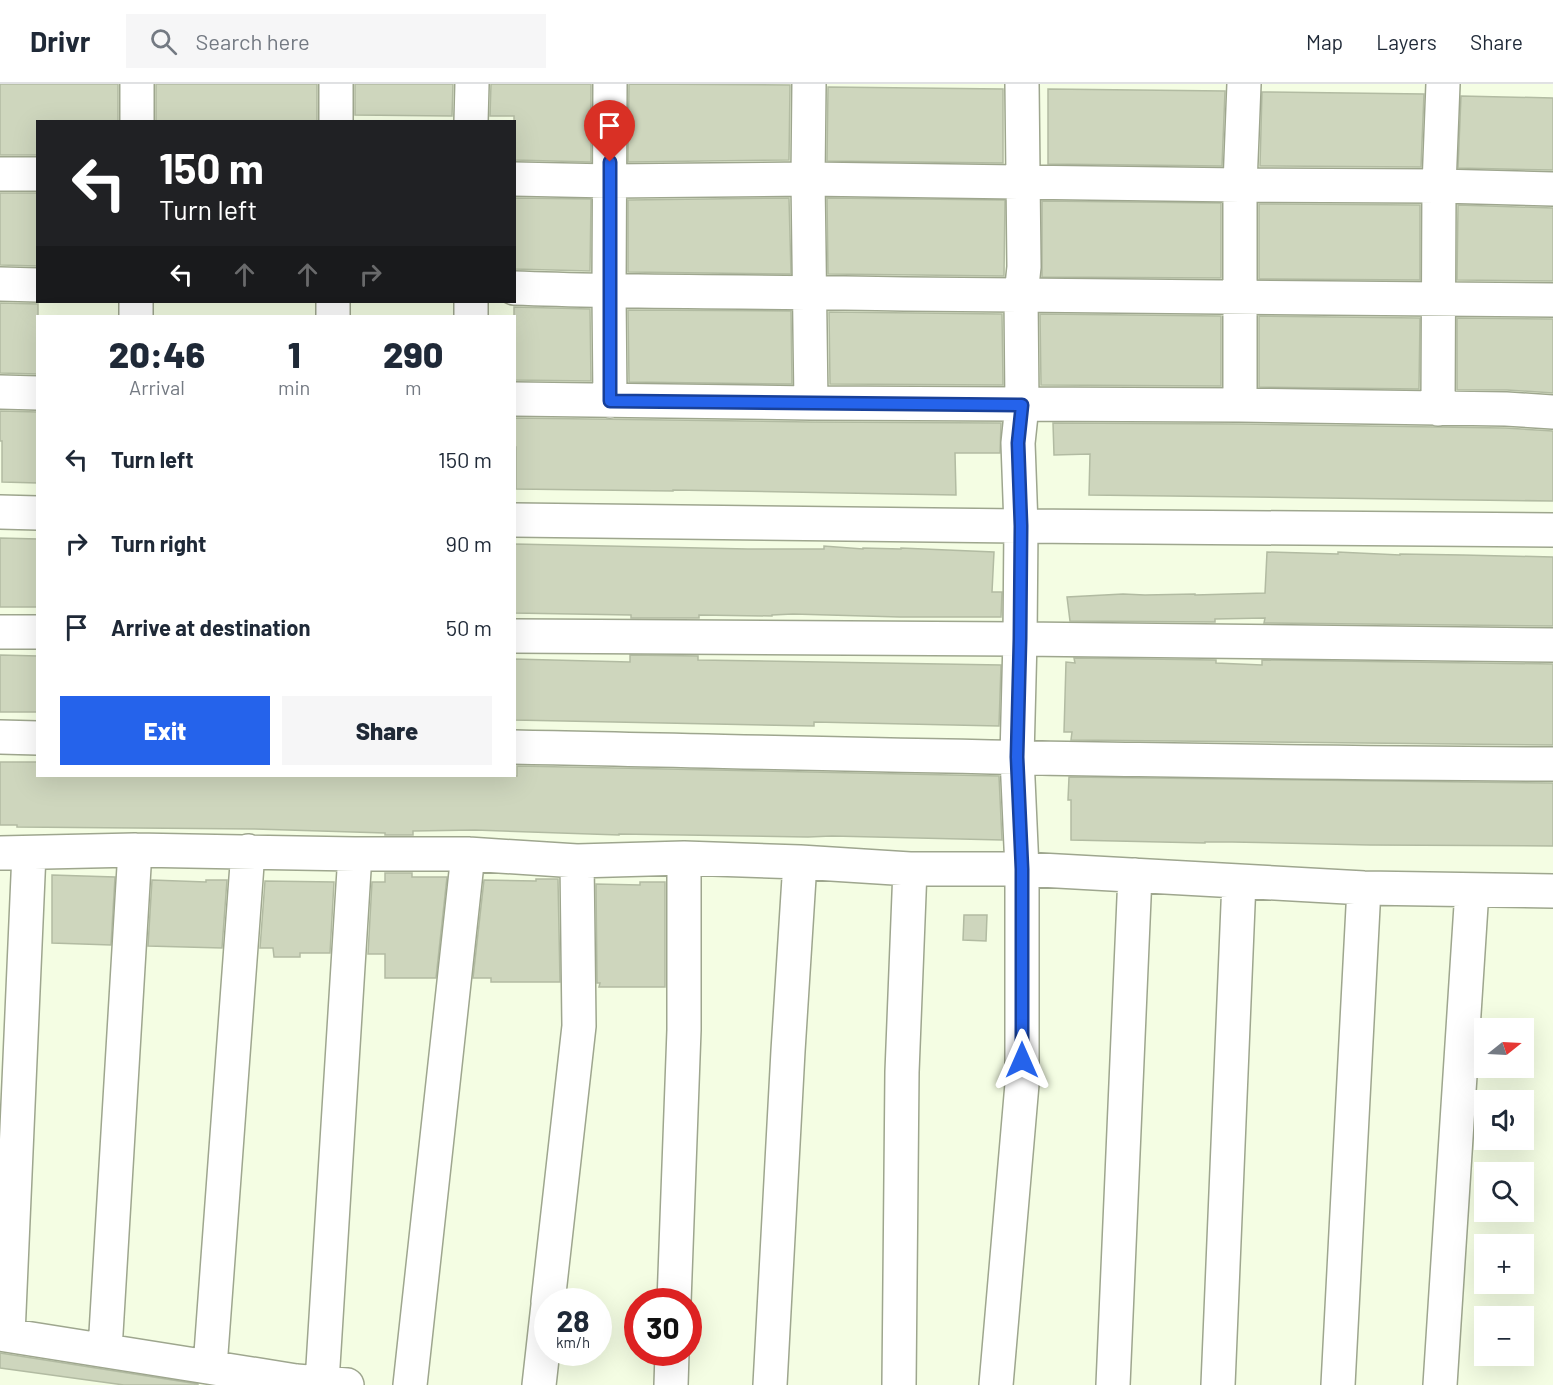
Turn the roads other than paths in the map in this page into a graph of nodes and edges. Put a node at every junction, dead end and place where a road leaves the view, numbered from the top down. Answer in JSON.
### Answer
{"nodes":[{"id":1,"x":137,"y":84,"type":"edge"},
{"id":2,"x":336,"y":84,"type":"edge"},
{"id":3,"x":472,"y":84,"type":"edge"},
{"id":4,"x":610,"y":84,"type":"edge"},
{"id":5,"x":809,"y":84,"type":"edge"},
{"id":6,"x":1022,"y":84,"type":"edge"},
{"id":7,"x":1244,"y":84,"type":"edge"},
{"id":8,"x":1443,"y":84,"type":"edge"},
{"id":9,"x":137,"y":120,"type":"edge"},
{"id":10,"x":336,"y":120,"type":"edge"},
{"id":11,"x":471,"y":120,"type":"edge"},
{"id":12,"x":0,"y":174,"type":"edge"},
{"id":13,"x":36,"y":174,"type":"edge"},
{"id":14,"x":516,"y":179,"type":"edge"},
{"id":15,"x":808,"y":179,"type":"junction"},
{"id":16,"x":610,"y":181,"type":"junction"},
{"id":17,"x":1024,"y":181,"type":"junction"},
{"id":18,"x":1240,"y":185,"type":"junction"},
{"id":19,"x":1439,"y":186,"type":"junction"},
{"id":20,"x":1553,"y":189,"type":"edge"},
{"id":21,"x":0,"y":284,"type":"edge"},
{"id":22,"x":36,"y":285,"type":"edge"},
{"id":23,"x":516,"y":288,"type":"edge"},
{"id":24,"x":609,"y":291,"type":"junction"},
{"id":25,"x":810,"y":292,"type":"junction"},
{"id":26,"x":1021,"y":295,"type":"junction"},
{"id":27,"x":1240,"y":298,"type":"junction"},
{"id":28,"x":1440,"y":298,"type":"junction"},
{"id":29,"x":1553,"y":300,"type":"edge"},
{"id":30,"x":0,"y":392,"type":"edge"},
{"id":31,"x":36,"y":393,"type":"edge"},
{"id":32,"x":516,"y":399,"type":"edge"},
{"id":33,"x":610,"y":401,"type":"junction"},
{"id":34,"x":811,"y":403,"type":"junction"},
{"id":35,"x":1022,"y":405,"type":"junction"},
{"id":36,"x":1240,"y":405,"type":"junction"},
{"id":37,"x":1438,"y":409,"type":"junction"},
{"id":38,"x":1553,"y":412,"type":"edge"},
{"id":39,"x":0,"y":512,"type":"edge"},
{"id":40,"x":36,"y":513,"type":"edge"},
{"id":41,"x":516,"y":520,"type":"edge"},
{"id":42,"x":1021,"y":526,"type":"junction"},
{"id":43,"x":1553,"y":530,"type":"edge"},
{"id":44,"x":0,"y":632,"type":"edge"},
{"id":45,"x":36,"y":632,"type":"edge"},
{"id":46,"x":516,"y":636,"type":"edge"},
{"id":47,"x":1020,"y":639,"type":"junction"},
{"id":48,"x":1553,"y":645,"type":"edge"},
{"id":49,"x":0,"y":737,"type":"edge"},
{"id":50,"x":36,"y":738,"type":"edge"},
{"id":51,"x":516,"y":747,"type":"edge"},
{"id":52,"x":1017,"y":757,"type":"junction"},
{"id":53,"x":1553,"y":764,"type":"edge"},
{"id":54,"x":135,"y":850,"type":"junction"},
{"id":55,"x":248,"y":851,"type":"junction"},
{"id":56,"x":15,"y":853,"type":"edge"},
{"id":57,"x":355,"y":854,"type":"junction"},
{"id":58,"x":468,"y":854,"type":"junction"},
{"id":59,"x":684,"y":858,"type":"junction"},
{"id":60,"x":577,"y":861,"type":"junction"},
{"id":61,"x":800,"y":862,"type":"junction"},
{"id":62,"x":910,"y":869,"type":"junction"},
{"id":63,"x":1022,"y":869,"type":"junction"},
{"id":64,"x":1136,"y":875,"type":"junction"},
{"id":65,"x":1239,"y":881,"type":"junction"},
{"id":66,"x":1364,"y":888,"type":"junction"},
{"id":67,"x":1472,"y":890,"type":"junction"},
{"id":68,"x":1553,"y":891,"type":"edge"},
{"id":69,"x":550,"y":1288,"type":"edge"},
{"id":70,"x":675,"y":1288,"type":"edge"},
{"id":71,"x":4,"y":1334,"type":"edge"},
{"id":72,"x":105,"y":1350,"type":"junction"},
{"id":73,"x":541,"y":1366,"type":"edge"},
{"id":74,"x":672,"y":1366,"type":"edge"},
{"id":75,"x":210,"y":1367,"type":"junction"},
{"id":76,"x":335,"y":1384,"type":"edge"},
{"id":77,"x":410,"y":1385,"type":"edge"},
{"id":78,"x":539,"y":1385,"type":"edge"},
{"id":79,"x":671,"y":1385,"type":"edge"},
{"id":80,"x":770,"y":1385,"type":"edge"},
{"id":81,"x":899,"y":1385,"type":"edge"},
{"id":82,"x":996,"y":1385,"type":"edge"},
{"id":83,"x":1113,"y":1385,"type":"edge"},
{"id":84,"x":1218,"y":1385,"type":"edge"},
{"id":85,"x":1338,"y":1385,"type":"edge"},
{"id":86,"x":1440,"y":1385,"type":"edge"}],
"edges":[{"from":1,"to":9,"type":"street"},
{"from":2,"to":10,"type":"street"},
{"from":3,"to":11,"type":"street"},
{"from":4,"to":16,"type":"street"},
{"from":5,"to":15,"type":"street"},
{"from":6,"to":17,"type":"street"},
{"from":7,"to":18,"type":"street"},
{"from":8,"to":19,"type":"street"},
{"from":12,"to":13,"type":"street"},
{"from":14,"to":16,"type":"street"},
{"from":15,"to":16,"type":"street"},
{"from":15,"to":17,"type":"street"},
{"from":15,"to":25,"type":"street"},
{"from":16,"to":24,"type":"street"},
{"from":17,"to":18,"type":"street"},
{"from":17,"to":26,"type":"street"},
{"from":18,"to":19,"type":"street"},
{"from":18,"to":27,"type":"street"},
{"from":19,"to":20,"type":"street"},
{"from":19,"to":28,"type":"street"},
{"from":21,"to":22,"type":"street"},
{"from":23,"to":24,"type":"street"},
{"from":24,"to":25,"type":"street"},
{"from":24,"to":33,"type":"street"},
{"from":25,"to":26,"type":"street"},
{"from":25,"to":34,"type":"street"},
{"from":26,"to":27,"type":"street"},
{"from":26,"to":35,"type":"street"},
{"from":27,"to":28,"type":"street"},
{"from":27,"to":36,"type":"street"},
{"from":28,"to":29,"type":"street"},
{"from":28,"to":37,"type":"street"},
{"from":30,"to":31,"type":"street"},
{"from":32,"to":33,"type":"street"},
{"from":33,"to":34,"type":"street"},
{"from":34,"to":35,"type":"street"},
{"from":35,"to":36,"type":"street"},
{"from":35,"to":42,"type":"street"},
{"from":36,"to":37,"type":"street"},
{"from":37,"to":38,"type":"street"},
{"from":39,"to":40,"type":"street"},
{"from":41,"to":42,"type":"street"},
{"from":42,"to":43,"type":"street"},
{"from":42,"to":47,"type":"street"},
{"from":44,"to":45,"type":"street"},
{"from":46,"to":47,"type":"street"},
{"from":47,"to":48,"type":"street"},
{"from":47,"to":52,"type":"street"},
{"from":49,"to":50,"type":"street"},
{"from":51,"to":52,"type":"street"},
{"from":52,"to":53,"type":"street"},
{"from":52,"to":63,"type":"street"},
{"from":54,"to":55,"type":"street"},
{"from":54,"to":56,"type":"street"},
{"from":54,"to":72,"type":"street"},
{"from":55,"to":57,"type":"street"},
{"from":55,"to":75,"type":"street"},
{"from":56,"to":71,"type":"street"},
{"from":57,"to":58,"type":"street"},
{"from":57,"to":76,"type":"street"},
{"from":58,"to":60,"type":"street"},
{"from":58,"to":77,"type":"street"},
{"from":59,"to":60,"type":"street"},
{"from":59,"to":61,"type":"street"},
{"from":59,"to":70,"type":"street"},
{"from":60,"to":69,"type":"street"},
{"from":61,"to":62,"type":"street"},
{"from":61,"to":80,"type":"street"},
{"from":62,"to":63,"type":"street"},
{"from":62,"to":81,"type":"street"},
{"from":63,"to":64,"type":"street"},
{"from":63,"to":82,"type":"street"},
{"from":64,"to":65,"type":"street"},
{"from":64,"to":83,"type":"street"},
{"from":65,"to":66,"type":"street"},
{"from":65,"to":84,"type":"street"},
{"from":66,"to":67,"type":"street"},
{"from":66,"to":85,"type":"street"},
{"from":67,"to":68,"type":"street"},
{"from":67,"to":86,"type":"street"},
{"from":71,"to":72,"type":"street"},
{"from":72,"to":75,"type":"street"},
{"from":73,"to":78,"type":"street"},
{"from":74,"to":79,"type":"street"},
{"from":75,"to":76,"type":"street"}]}
